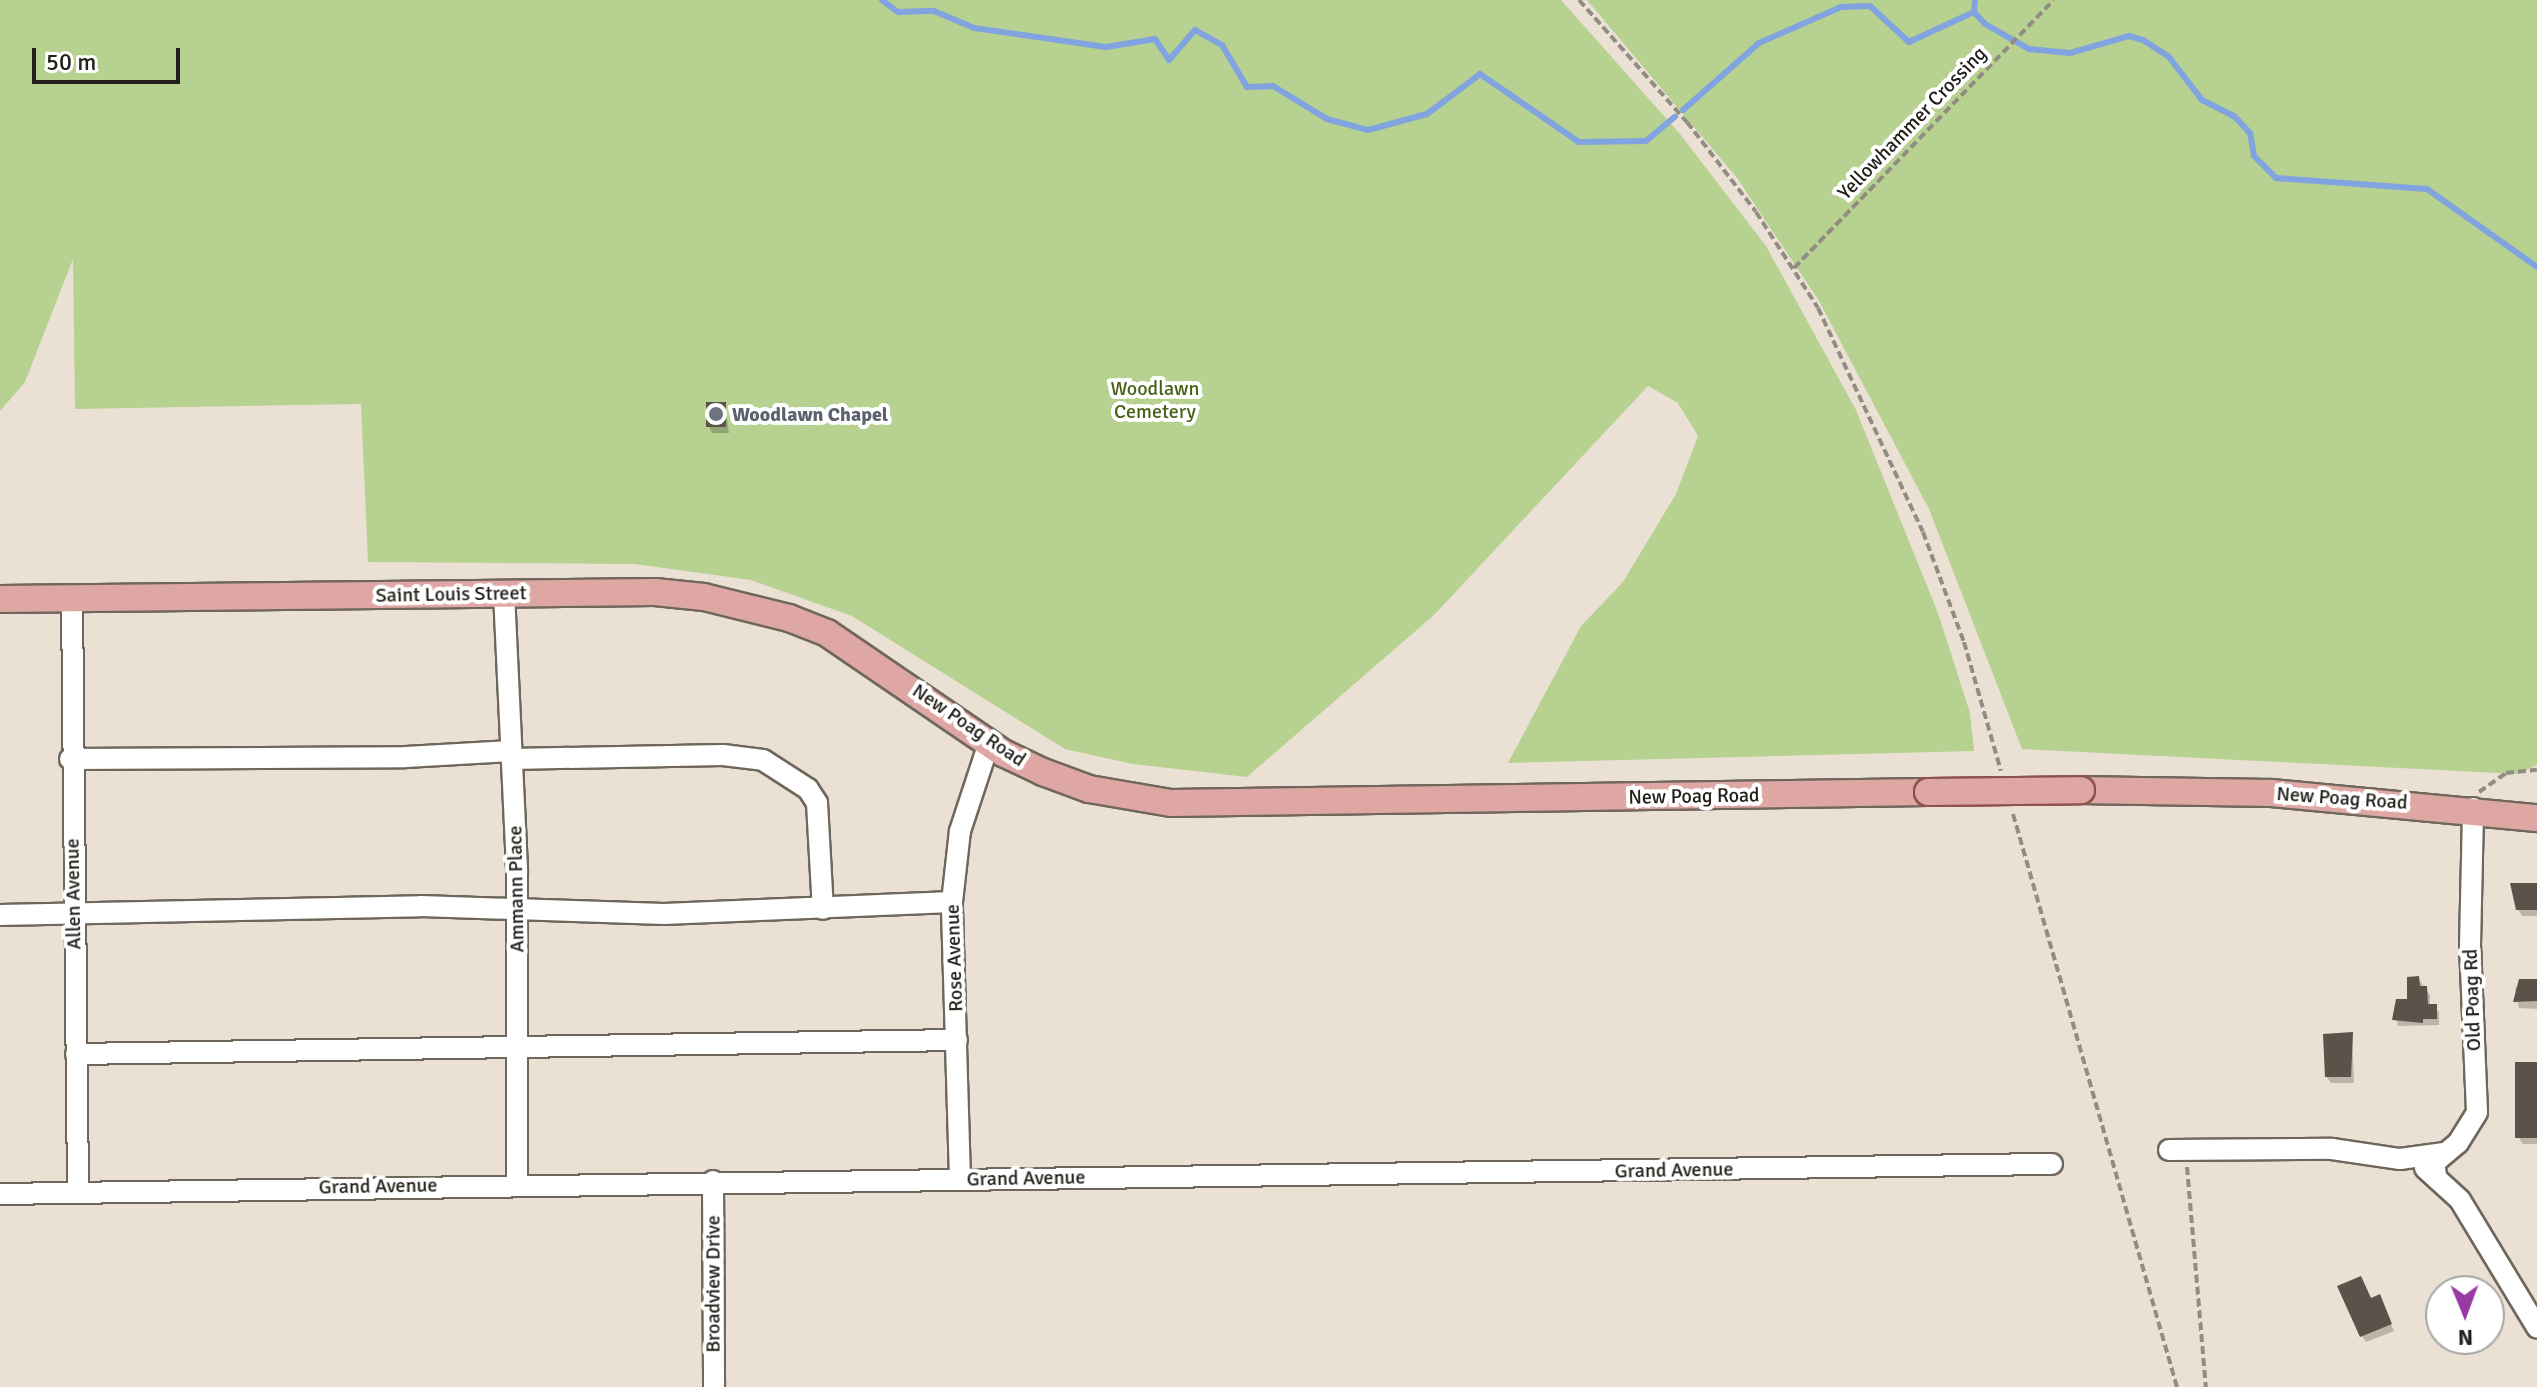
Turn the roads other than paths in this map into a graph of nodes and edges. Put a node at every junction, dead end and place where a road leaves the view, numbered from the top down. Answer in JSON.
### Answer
{"nodes":[{"id":1,"x":504,"y":593,"type":"junction"},
{"id":2,"x":72,"y":598,"type":"junction"},
{"id":3,"x":0,"y":599,"type":"edge"},
{"id":4,"x":885,"y":670,"type":"joint"},
{"id":5,"x":989,"y":743,"type":"junction"},
{"id":6,"x":512,"y":755,"type":"junction"},
{"id":7,"x":70,"y":759,"type":"junction"},
{"id":8,"x":2473,"y":808,"type":"junction"},
{"id":9,"x":2537,"y":818,"type":"edge"},
{"id":10,"x":952,"y":902,"type":"junction"},
{"id":11,"x":517,"y":909,"type":"junction"},
{"id":12,"x":823,"y":909,"type":"junction"},
{"id":13,"x":74,"y":912,"type":"junction"},
{"id":14,"x":0,"y":915,"type":"edge"},
{"id":15,"x":957,"y":1040,"type":"junction"},
{"id":16,"x":517,"y":1049,"type":"junction"},
{"id":17,"x":76,"y":1054,"type":"junction"},
{"id":18,"x":2169,"y":1150,"type":"dead end"},
{"id":19,"x":2443,"y":1153,"type":"junction"},
{"id":20,"x":2400,"y":1159,"type":"junction"},
{"id":21,"x":2052,"y":1164,"type":"dead end"},
{"id":22,"x":2436,"y":1175,"type":"junction"},
{"id":23,"x":960,"y":1179,"type":"junction"},
{"id":24,"x":713,"y":1181,"type":"junction"},
{"id":25,"x":517,"y":1184,"type":"junction"},
{"id":26,"x":78,"y":1190,"type":"junction"},
{"id":27,"x":0,"y":1194,"type":"edge"},
{"id":28,"x":2537,"y":1327,"type":"edge"},
{"id":29,"x":714,"y":1387,"type":"edge"}],
"edges":[{"from":1,"to":2,"type":"main road","name":"Saint Louis Street"},
{"from":1,"to":4,"type":"main road","name":"Saint Louis Street"},
{"from":1,"to":6,"type":"street","name":"Ammann Place"},
{"from":2,"to":3,"type":"main road","name":"Saint Louis Street"},
{"from":2,"to":7,"type":"street","name":"Allen Avenue"},
{"from":4,"to":5,"type":"main road","name":"New Poag Road"},
{"from":5,"to":8,"type":"main road","name":"New Poag Road","bridge":true},
{"from":5,"to":10,"type":"street","name":"Rose Avenue"},
{"from":6,"to":7,"type":"street"},
{"from":6,"to":11,"type":"street","name":"Ammann Place"},
{"from":6,"to":12,"type":"street"},
{"from":7,"to":13,"type":"street","name":"Allen Avenue"},
{"from":8,"to":9,"type":"main road","name":"New Poag Road"},
{"from":8,"to":19,"type":"street","name":"Old Poag Rd"},
{"from":10,"to":12,"type":"street"},
{"from":10,"to":15,"type":"street","name":"Rose Avenue"},
{"from":11,"to":12,"type":"street"},
{"from":11,"to":13,"type":"street"},
{"from":11,"to":16,"type":"street","name":"Ammann Place"},
{"from":13,"to":14,"type":"street"},
{"from":13,"to":17,"type":"street","name":"Allen Avenue"},
{"from":15,"to":16,"type":"street"},
{"from":15,"to":23,"type":"street","name":"Rose Avenue"},
{"from":16,"to":17,"type":"street"},
{"from":16,"to":25,"type":"street","name":"Ammann Place"},
{"from":17,"to":26,"type":"street","name":"Allen Avenue"},
{"from":18,"to":20,"type":"street"},
{"from":19,"to":20,"type":"street"},
{"from":19,"to":22,"type":"street","name":"Old Poag Rd"},
{"from":20,"to":22,"type":"street"},
{"from":21,"to":23,"type":"street","name":"Grand Avenue"},
{"from":22,"to":28,"type":"street"},
{"from":23,"to":24,"type":"street","name":"Grand Avenue"},
{"from":24,"to":25,"type":"street","name":"Grand Avenue"},
{"from":24,"to":29,"type":"street","name":"Broadview Drive"},
{"from":25,"to":26,"type":"street","name":"Grand Avenue"},
{"from":26,"to":27,"type":"street","name":"Grand Avenue"}]}
